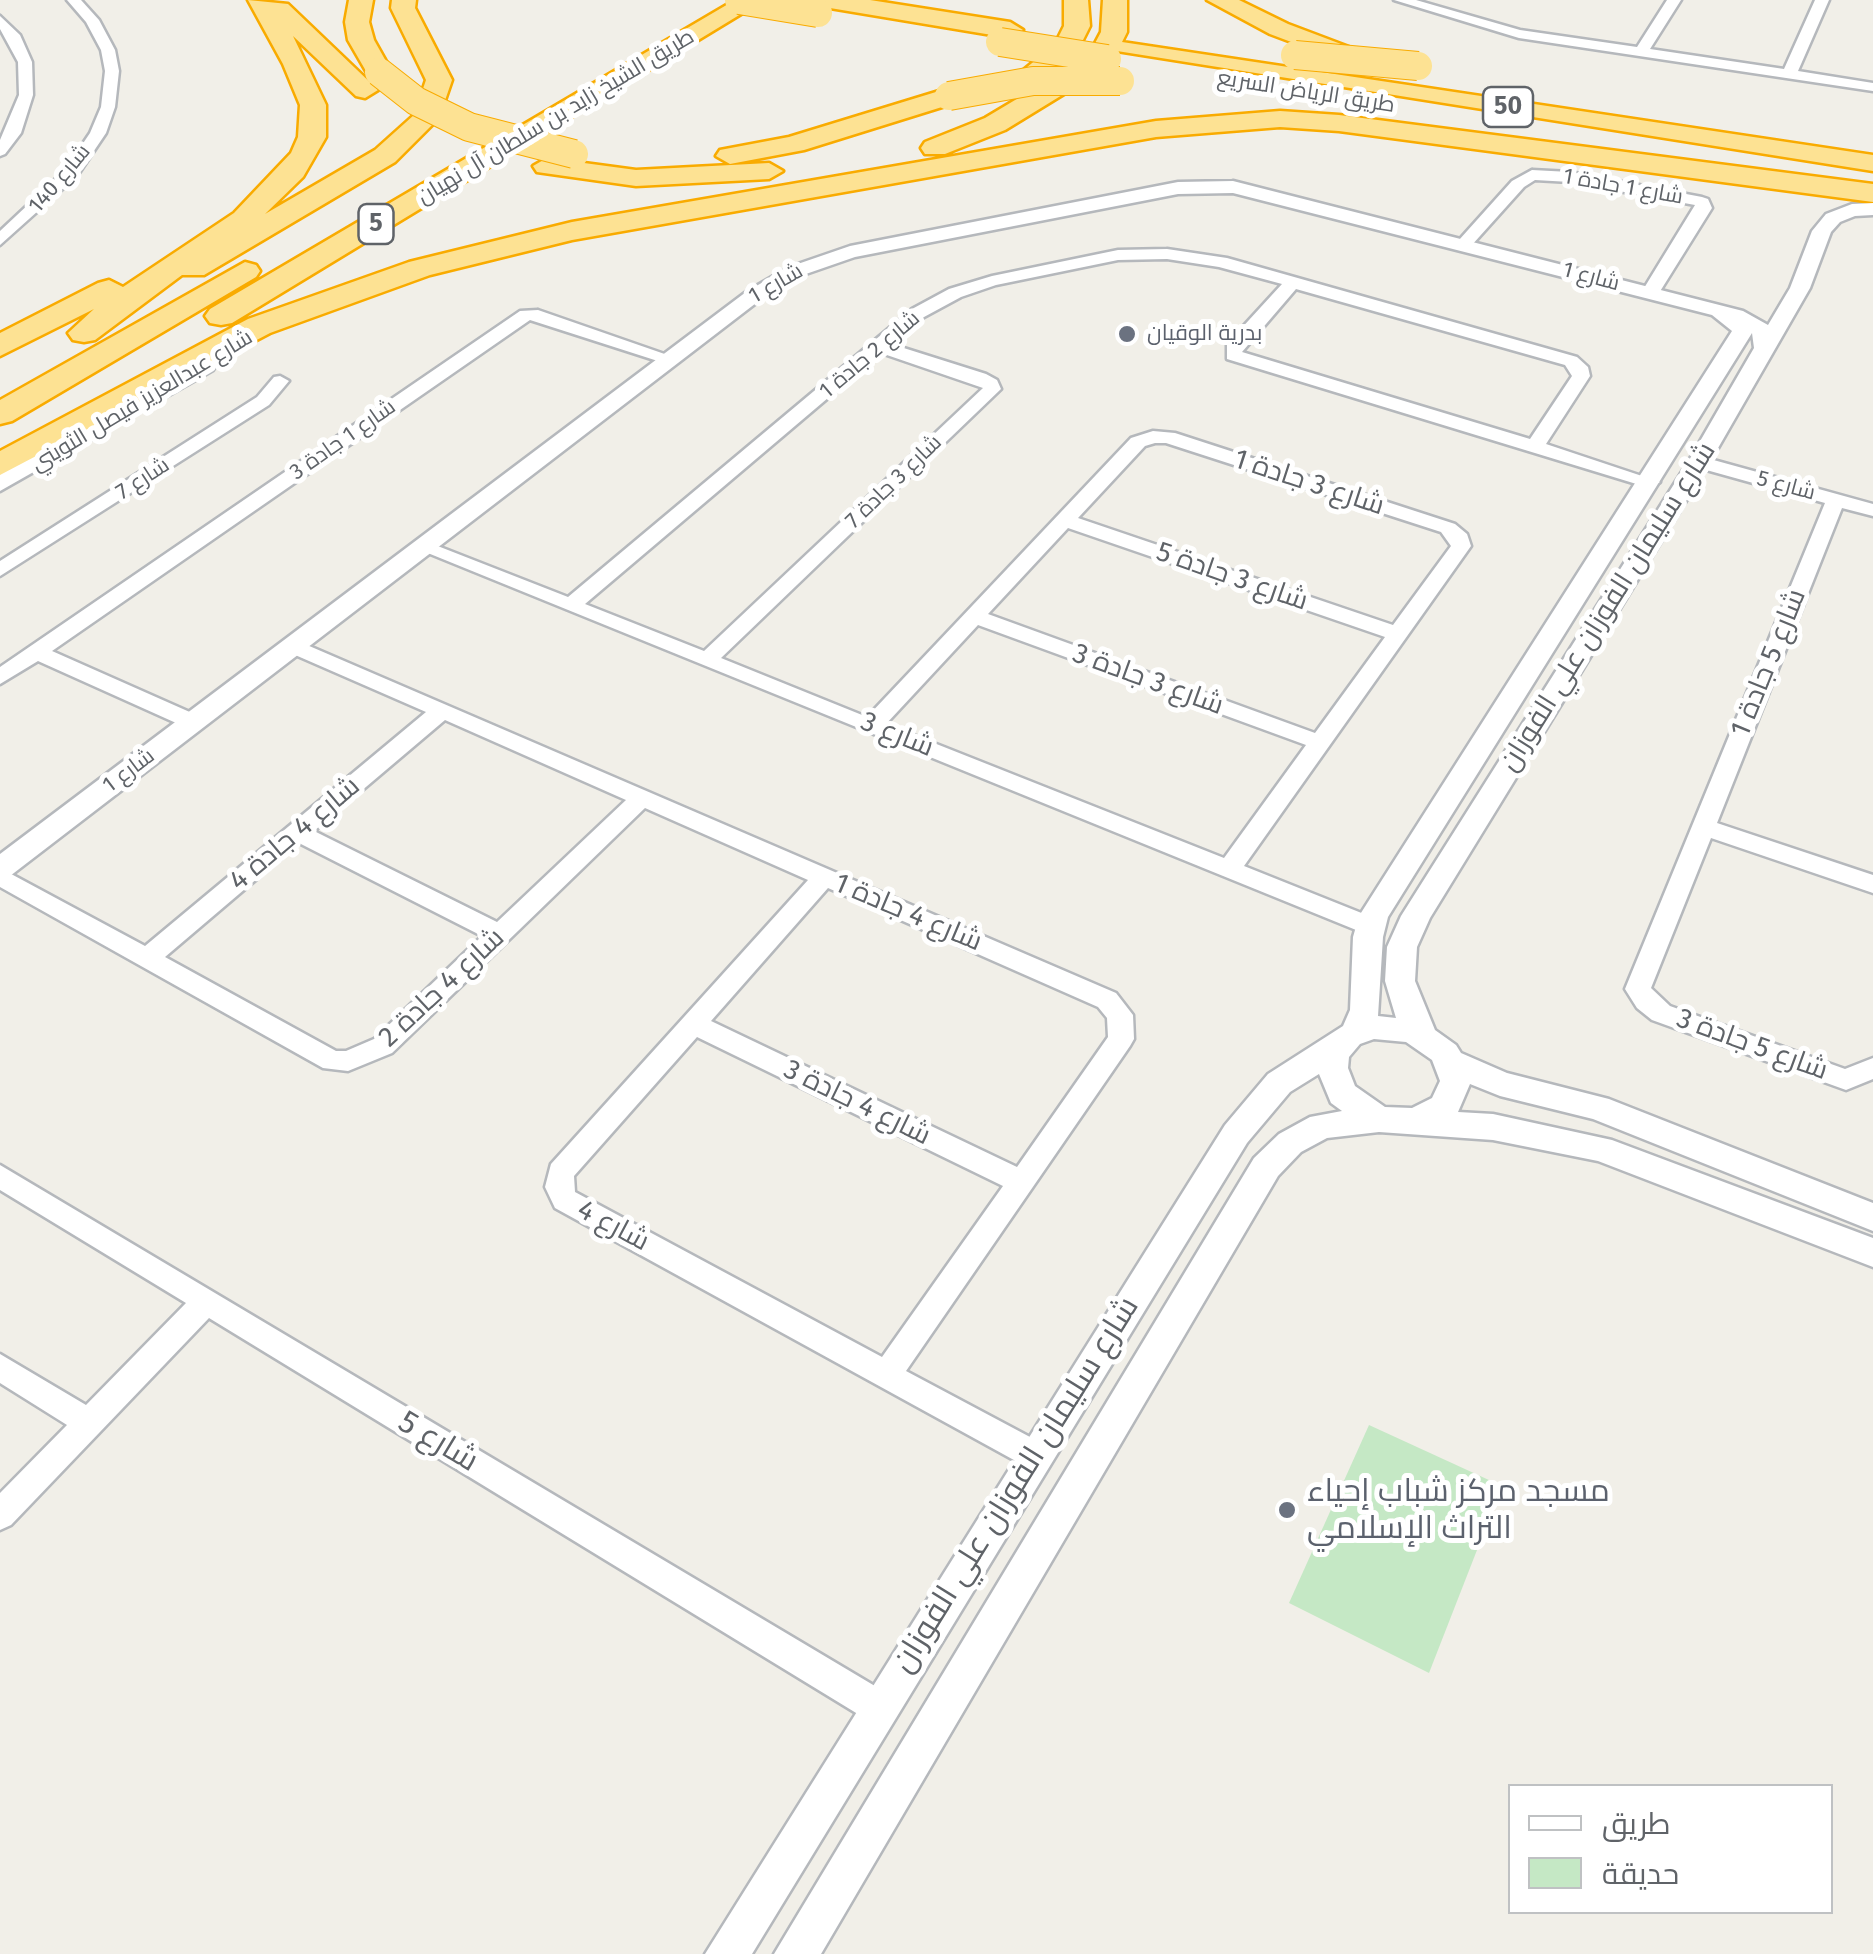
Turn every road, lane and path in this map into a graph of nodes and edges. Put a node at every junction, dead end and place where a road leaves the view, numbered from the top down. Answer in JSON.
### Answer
{"nodes":[{"id":1,"x":74,"y":0,"type":"edge"},
{"id":2,"x":260,"y":0,"type":"edge"},
{"id":3,"x":271,"y":0,"type":"edge"},
{"id":4,"x":362,"y":0,"type":"edge"},
{"id":5,"x":404,"y":0,"type":"edge"},
{"id":6,"x":709,"y":0,"type":"edge"},
{"id":7,"x":738,"y":0,"type":"edge"},
{"id":8,"x":752,"y":0,"type":"edge"},
{"id":9,"x":1076,"y":0,"type":"edge"},
{"id":10,"x":1115,"y":0,"type":"edge"},
{"id":11,"x":1219,"y":0,"type":"edge"},
{"id":12,"x":1232,"y":0,"type":"edge"},
{"id":13,"x":1401,"y":0,"type":"edge"},
{"id":14,"x":1822,"y":0,"type":"edge"},
{"id":15,"x":1668,"y":1,"type":"edge"},
{"id":16,"x":823,"y":4,"type":"edge"},
{"id":17,"x":1434,"y":5,"type":"edge"},
{"id":18,"x":0,"y":20,"type":"edge"},
{"id":19,"x":1279,"y":29,"type":"junction"},
{"id":20,"x":1641,"y":53,"type":"junction"},
{"id":21,"x":1136,"y":66,"type":"junction"},
{"id":22,"x":1789,"y":75,"type":"junction"},
{"id":23,"x":372,"y":81,"type":"junction"},
{"id":24,"x":1873,"y":87,"type":"edge"},
{"id":25,"x":1468,"y":88,"type":"junction"},
{"id":26,"x":1234,"y":96,"type":"dead end"},
{"id":27,"x":19,"y":112,"type":"junction"},
{"id":28,"x":0,"y":114,"type":"edge"},
{"id":29,"x":912,"y":138,"type":"dead end"},
{"id":30,"x":1873,"y":147,"type":"edge"},
{"id":31,"x":0,"y":150,"type":"edge"},
{"id":32,"x":1556,"y":150,"type":"junction"},
{"id":33,"x":870,"y":152,"type":"dead end"},
{"id":34,"x":1801,"y":152,"type":"junction"},
{"id":35,"x":1873,"y":163,"type":"edge"},
{"id":36,"x":1873,"y":183,"type":"edge"},
{"id":37,"x":1873,"y":193,"type":"edge"},
{"id":38,"x":1873,"y":209,"type":"edge"},
{"id":39,"x":244,"y":219,"type":"junction"},
{"id":40,"x":588,"y":228,"type":"junction"},
{"id":41,"x":0,"y":240,"type":"edge"},
{"id":42,"x":1465,"y":243,"type":"junction"},
{"id":43,"x":1292,"y":282,"type":"junction"},
{"id":44,"x":1650,"y":293,"type":"junction"},
{"id":45,"x":1719,"y":312,"type":"junction"},
{"id":46,"x":282,"y":316,"type":"junction"},
{"id":47,"x":84,"y":332,"type":"junction"},
{"id":48,"x":0,"y":346,"type":"edge"},
{"id":49,"x":878,"y":346,"type":"junction"},
{"id":50,"x":1734,"y":348,"type":"junction"},
{"id":51,"x":1763,"y":352,"type":"junction"},
{"id":52,"x":670,"y":359,"type":"junction"},
{"id":53,"x":280,"y":381,"type":"dead end"},
{"id":54,"x":0,"y":383,"type":"edge"},
{"id":55,"x":0,"y":414,"type":"edge"},
{"id":56,"x":1535,"y":446,"type":"junction"},
{"id":57,"x":0,"y":448,"type":"edge"},
{"id":58,"x":1699,"y":462,"type":"junction"},
{"id":59,"x":0,"y":465,"type":"edge"},
{"id":60,"x":1650,"y":482,"type":"junction"},
{"id":61,"x":0,"y":484,"type":"edge"},
{"id":62,"x":1836,"y":499,"type":"junction"},
{"id":63,"x":1873,"y":510,"type":"edge"},
{"id":64,"x":1065,"y":520,"type":"junction"},
{"id":65,"x":1613,"y":536,"type":"junction"},
{"id":66,"x":423,"y":547,"type":"junction"},
{"id":67,"x":1647,"y":548,"type":"junction"},
{"id":68,"x":1596,"y":563,"type":"junction"},
{"id":69,"x":0,"y":570,"type":"edge"},
{"id":70,"x":1632,"y":571,"type":"junction"},
{"id":71,"x":570,"y":606,"type":"junction"},
{"id":72,"x":974,"y":616,"type":"junction"},
{"id":73,"x":1398,"y":634,"type":"junction"},
{"id":74,"x":293,"y":646,"type":"junction"},
{"id":75,"x":37,"y":652,"type":"junction"},
{"id":76,"x":706,"y":661,"type":"junction"},
{"id":77,"x":0,"y":678,"type":"edge"},
{"id":78,"x":442,"y":711,"type":"junction"},
{"id":79,"x":193,"y":722,"type":"junction"},
{"id":80,"x":872,"y":725,"type":"junction"},
{"id":81,"x":1322,"y":743,"type":"junction"},
{"id":82,"x":642,"y":798,"type":"junction"},
{"id":83,"x":1703,"y":827,"type":"junction"},
{"id":84,"x":297,"y":832,"type":"junction"},
{"id":85,"x":1229,"y":868,"type":"junction"},
{"id":86,"x":0,"y":872,"type":"edge"},
{"id":87,"x":824,"y":877,"type":"junction"},
{"id":88,"x":1873,"y":884,"type":"edge"},
{"id":89,"x":1370,"y":926,"type":"junction"},
{"id":90,"x":499,"y":934,"type":"junction"},
{"id":91,"x":147,"y":958,"type":"junction"},
{"id":92,"x":1638,"y":988,"type":"joint"},
{"id":93,"x":695,"y":1025,"type":"junction"},
{"id":94,"x":1422,"y":1035,"type":"junction"},
{"id":95,"x":1347,"y":1039,"type":"junction"},
{"id":96,"x":1451,"y":1062,"type":"junction"},
{"id":97,"x":1873,"y":1068,"type":"edge"},
{"id":98,"x":1397,"y":1120,"type":"junction"},
{"id":99,"x":0,"y":1176,"type":"edge"},
{"id":100,"x":1020,"y":1181,"type":"junction"},
{"id":101,"x":1873,"y":1217,"type":"edge"},
{"id":102,"x":1873,"y":1253,"type":"edge"},
{"id":103,"x":206,"y":1302,"type":"junction"},
{"id":104,"x":0,"y":1367,"type":"edge"},
{"id":105,"x":887,"y":1374,"type":"junction"},
{"id":106,"x":90,"y":1424,"type":"junction"},
{"id":107,"x":1034,"y":1455,"type":"junction"},
{"id":108,"x":0,"y":1515,"type":"edge"},
{"id":109,"x":878,"y":1707,"type":"junction"},
{"id":110,"x":726,"y":1954,"type":"edge"},
{"id":111,"x":796,"y":1954,"type":"edge"}],
"edges":[{"from":1,"to":41,"type":"street","name":"شارع 140"},
{"from":2,"to":39,"type":"highway"},
{"from":3,"to":23,"type":"highway"},
{"from":4,"to":23,"type":"highway"},
{"from":5,"to":47,"type":"highway"},
{"from":6,"to":55,"type":"highway","name":"طريق الشيخ زايد بن سلطان آل نهيان","number":"5"},
{"from":7,"to":16,"type":"highway","name":"طريق الرياض السريع","number":"50","bridge":true},
{"from":8,"to":57,"type":"highway","name":"طريق الشيخ زايد بن سلطان آل نهيان","number":"5"},
{"from":9,"to":29,"type":"highway"},
{"from":10,"to":40,"type":"highway"},
{"from":11,"to":19,"type":"highway"},
{"from":12,"to":19,"type":"highway"},
{"from":13,"to":17,"type":"street"},
{"from":14,"to":22,"type":"street"},
{"from":15,"to":20,"type":"street"},
{"from":16,"to":21,"type":"highway","name":"طريق الرياض السريع","number":"50","bridge":true},
{"from":17,"to":20,"type":"street"},
{"from":18,"to":27,"type":"street"},
{"from":19,"to":25,"type":"highway"},
{"from":20,"to":22,"type":"street"},
{"from":21,"to":23,"type":"highway","bridge":true},
{"from":21,"to":30,"type":"highway","bridge":true},
{"from":21,"to":34,"type":"highway","name":"طريق الرياض السريع","number":"50"},
{"from":21,"to":36,"type":"highway","name":"طريق الرياض السريع","number":"50"},
{"from":22,"to":24,"type":"street"},
{"from":23,"to":33,"type":"highway"},
{"from":25,"to":30,"type":"highway"},
{"from":25,"to":34,"type":"highway"},
{"from":26,"to":32,"type":"highway"},
{"from":27,"to":28,"type":"street"},
{"from":27,"to":31,"type":"street"},
{"from":32,"to":37,"type":"highway"},
{"from":32,"to":40,"type":"highway"},
{"from":34,"to":35,"type":"highway","name":"طريق الرياض السريع","number":"50"},
{"from":38,"to":51,"type":"street","name":"شارع سليمان الفوزان علي الفوزان"},
{"from":39,"to":47,"type":"highway"},
{"from":39,"to":48,"type":"highway"},
{"from":40,"to":46,"type":"highway"},
{"from":42,"to":44,"type":"street","name":"شارع 1"},
{"from":42,"to":44,"type":"street","name":"شارع 1 جادة 1"},
{"from":42,"to":52,"type":"street","name":"شارع 1"},
{"from":43,"to":49,"type":"street","name":"شارع 2 جادة 1"},
{"from":43,"to":56,"type":"street","name":"شارع 2 جادة 1"},
{"from":43,"to":56,"type":"street"},
{"from":44,"to":45,"type":"street","name":"شارع 1"},
{"from":45,"to":50,"type":"street"},
{"from":45,"to":51,"type":"street","name":"شارع 1"},
{"from":46,"to":59,"type":"highway"},
{"from":46,"to":61,"type":"street","name":"شارع عبدالعزيز فيصل الثويني"},
{"from":47,"to":54,"type":"highway"},
{"from":49,"to":71,"type":"street","name":"شارع 2 جادة 1"},
{"from":49,"to":76,"type":"street","name":"شارع 3 جادة 7"},
{"from":50,"to":51,"type":"street"},
{"from":50,"to":60,"type":"street","name":"شارع سليمان الفوزان علي الفوزان"},
{"from":51,"to":58,"type":"street","name":"شارع سليمان الفوزان علي الفوزان"},
{"from":52,"to":66,"type":"street","name":"شارع 1"},
{"from":52,"to":75,"type":"street","name":"شارع 1 جادة 3"},
{"from":53,"to":69,"type":"street","name":"شارع 7"},
{"from":56,"to":60,"type":"street"},
{"from":58,"to":62,"type":"street","name":"شارع 5"},
{"from":58,"to":67,"type":"street","name":"شارع سليمان الفوزان علي الفوزان"},
{"from":60,"to":65,"type":"street","name":"شارع سليمان الفوزان علي الفوزان"},
{"from":62,"to":63,"type":"street","name":"شارع 5"},
{"from":62,"to":83,"type":"street","name":"شارع 5 جادة 1"},
{"from":64,"to":72,"type":"street","name":"شارع 3 جادة 1"},
{"from":64,"to":73,"type":"street","name":"شارع 3 جادة 5"},
{"from":64,"to":73,"type":"street","name":"شارع 3 جادة 1"},
{"from":65,"to":67,"type":"street"},
{"from":65,"to":68,"type":"street","name":"شارع سليمان الفوزان علي الفوزان"},
{"from":66,"to":71,"type":"street","name":"شارع 3"},
{"from":66,"to":74,"type":"street","name":"شارع 1"},
{"from":67,"to":70,"type":"street","name":"شارع سليمان الفوزان علي الفوزان"},
{"from":68,"to":70,"type":"street"},
{"from":68,"to":89,"type":"street","name":"شارع سليمان الفوزان علي الفوزان"},
{"from":70,"to":94,"type":"street","name":"شارع سليمان الفوزان علي الفوزان"},
{"from":71,"to":76,"type":"street","name":"شارع 3"},
{"from":72,"to":80,"type":"street","name":"شارع 3 جادة 1"},
{"from":72,"to":81,"type":"street","name":"شارع 3 جادة 3"},
{"from":73,"to":81,"type":"street","name":"شارع 3 جادة 1"},
{"from":74,"to":78,"type":"street","name":"شارع 4 جادة 1"},
{"from":74,"to":79,"type":"street","name":"شارع 1"},
{"from":75,"to":77,"type":"street","name":"شارع 1 جادة 3"},
{"from":75,"to":79,"type":"street"},
{"from":76,"to":80,"type":"street","name":"شارع 3"},
{"from":78,"to":82,"type":"street","name":"شارع 4 جادة 1"},
{"from":78,"to":84,"type":"street","name":"شارع 4 جادة 4"},
{"from":79,"to":86,"type":"street","name":"شارع 1"},
{"from":80,"to":85,"type":"street","name":"شارع 3"},
{"from":81,"to":85,"type":"street","name":"شارع 3 جادة 1"},
{"from":82,"to":87,"type":"street","name":"شارع 4 جادة 1"},
{"from":82,"to":90,"type":"street","name":"شارع 4 جادة 2"},
{"from":83,"to":88,"type":"street"},
{"from":83,"to":92,"type":"street","name":"شارع 5 جادة 1"},
{"from":84,"to":90,"type":"street"},
{"from":84,"to":91,"type":"street","name":"شارع 4 جادة 4"},
{"from":85,"to":89,"type":"street","name":"شارع 3"},
{"from":86,"to":91,"type":"street","name":"شارع 4 جادة 2"},
{"from":87,"to":93,"type":"street","name":"شارع 4"},
{"from":87,"to":100,"type":"street","name":"شارع 4 جادة 1"},
{"from":89,"to":95,"type":"street","name":"شارع سليمان الفوزان علي الفوزان"},
{"from":90,"to":91,"type":"street","name":"شارع 4 جادة 2"},
{"from":92,"to":97,"type":"street","name":"شارع 5 جادة 3"},
{"from":93,"to":100,"type":"street","name":"شارع 4 جادة 3"},
{"from":93,"to":105,"type":"street","name":"شارع 4"},
{"from":94,"to":95,"type":"street"},
{"from":94,"to":96,"type":"street"},
{"from":95,"to":98,"type":"street"},
{"from":95,"to":107,"type":"street","name":"شارع سليمان الفوزان علي الفوزان"},
{"from":96,"to":98,"type":"street"},
{"from":96,"to":101,"type":"street"},
{"from":98,"to":102,"type":"street","name":"شارع سليمان الفوزان علي الفوزان"},
{"from":98,"to":111,"type":"street","name":"شارع سليمان الفوزان علي الفوزان"},
{"from":99,"to":103,"type":"street","name":"شارع 5"},
{"from":100,"to":105,"type":"street","name":"شارع 4 جادة 1"},
{"from":103,"to":106,"type":"street"},
{"from":103,"to":109,"type":"street","name":"شارع 5"},
{"from":104,"to":106,"type":"street"},
{"from":105,"to":107,"type":"street","name":"شارع 4"},
{"from":106,"to":108,"type":"street"},
{"from":107,"to":109,"type":"street","name":"شارع سليمان الفوزان علي الفوزان"},
{"from":109,"to":110,"type":"street","name":"شارع سليمان الفوزان علي الفوزان"}]}
